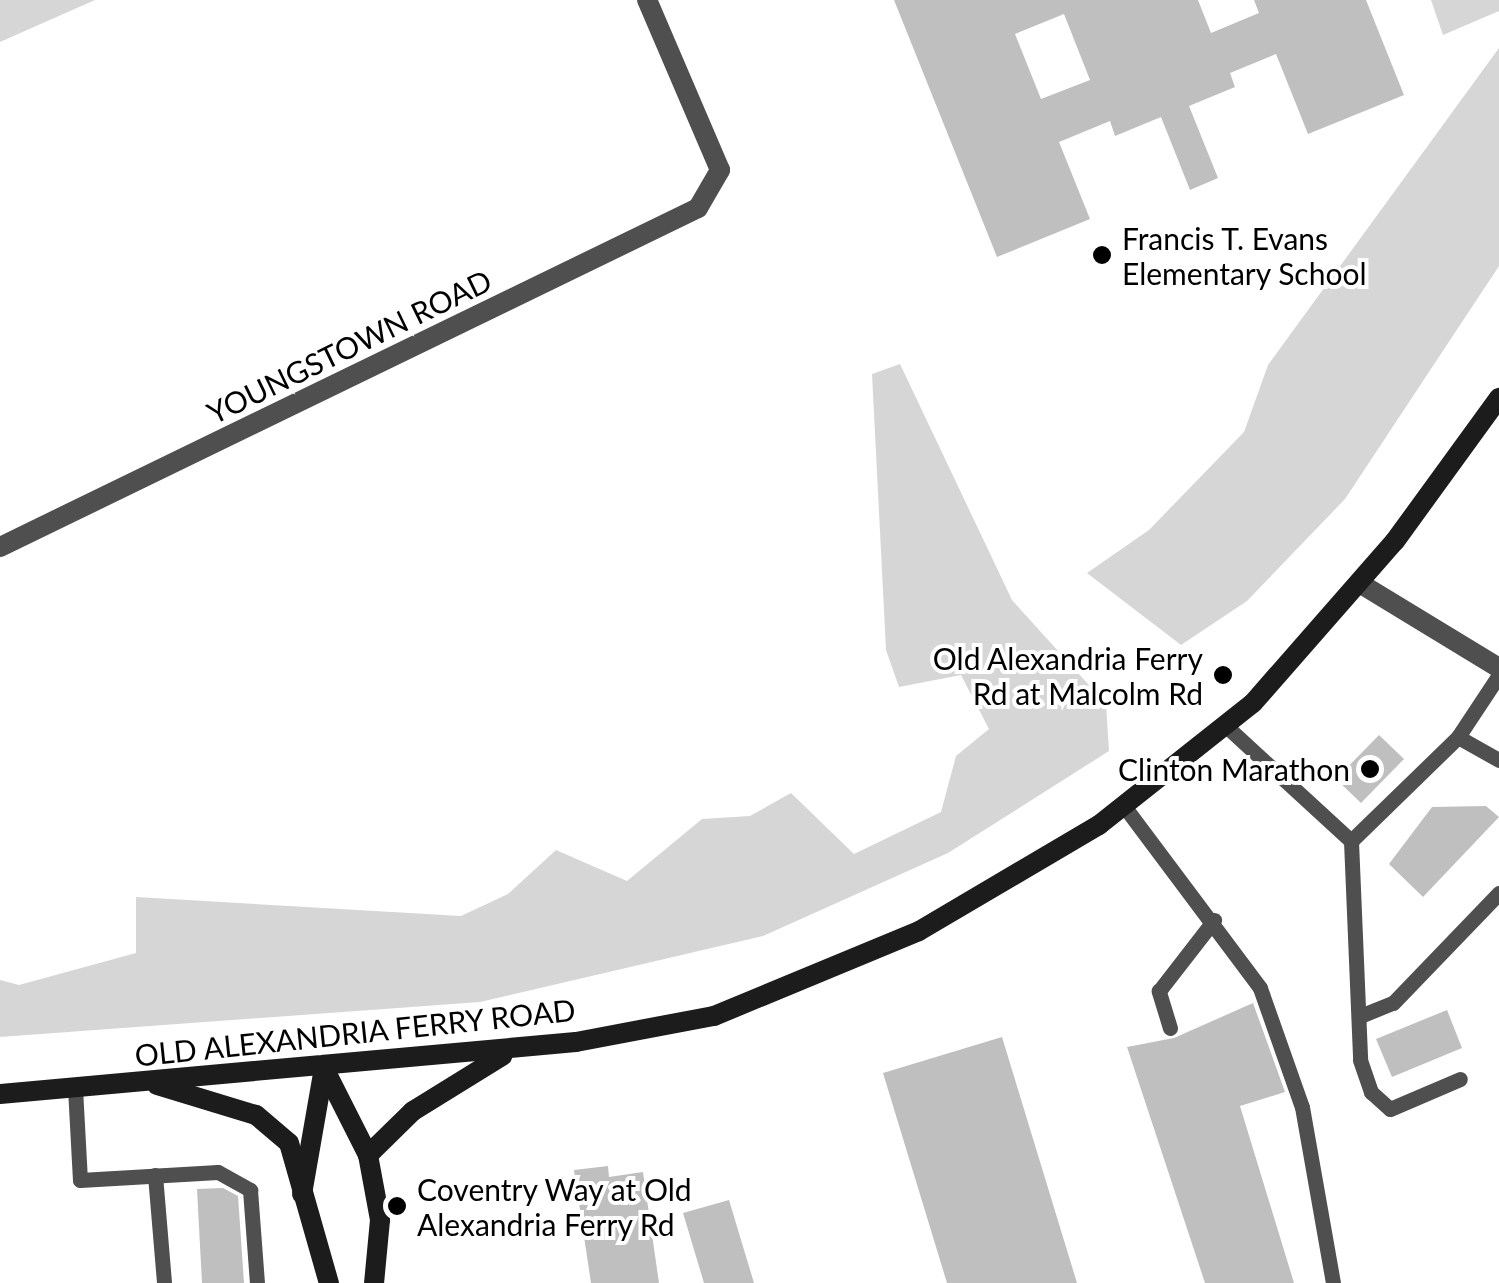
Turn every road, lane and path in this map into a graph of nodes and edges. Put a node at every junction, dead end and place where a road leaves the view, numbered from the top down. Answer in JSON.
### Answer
{"nodes":[{"id":1,"x":646,"y":0,"type":"edge"},
{"id":2,"x":1499,"y":398,"type":"edge"},
{"id":3,"x":0,"y":547,"type":"edge"},
{"id":4,"x":1361,"y":584,"type":"junction"},
{"id":5,"x":1499,"y":671,"type":"edge"},
{"id":6,"x":1226,"y":726,"type":"junction"},
{"id":7,"x":1458,"y":737,"type":"junction"},
{"id":8,"x":1499,"y":760,"type":"edge"},
{"id":9,"x":1124,"y":806,"type":"junction"},
{"id":10,"x":1351,"y":841,"type":"junction"},
{"id":11,"x":1499,"y":893,"type":"edge"},
{"id":12,"x":1214,"y":920,"type":"junction"},
{"id":13,"x":1360,"y":1016,"type":"junction"},
{"id":14,"x":1170,"y":1028,"type":"dead end"},
{"id":15,"x":508,"y":1053,"type":"junction"},
{"id":16,"x":324,"y":1068,"type":"junction"},
{"id":17,"x":1460,"y":1078,"type":"dead end"},
{"id":18,"x":150,"y":1083,"type":"junction"},
{"id":19,"x":75,"y":1088,"type":"junction"},
{"id":20,"x":0,"y":1094,"type":"edge"},
{"id":21,"x":368,"y":1155,"type":"junction"},
{"id":22,"x":155,"y":1175,"type":"junction"},
{"id":23,"x":300,"y":1200,"type":"junction"},
{"id":24,"x":164,"y":1283,"type":"edge"},
{"id":25,"x":258,"y":1283,"type":"edge"},
{"id":26,"x":329,"y":1283,"type":"edge"},
{"id":27,"x":374,"y":1283,"type":"edge"},
{"id":28,"x":1333,"y":1283,"type":"edge"}],
"edges":[{"from":1,"to":3,"type":"street","name":"YOUNGSTOWN ROAD"},
{"from":2,"to":4,"type":"main road","name":"OLD ALEXANDRIA FERRY ROAD"},
{"from":4,"to":5,"type":"street"},
{"from":4,"to":6,"type":"main road","name":"OLD ALEXANDRIA FERRY ROAD"},
{"from":5,"to":7,"type":"lane"},
{"from":6,"to":9,"type":"main road","name":"OLD ALEXANDRIA FERRY ROAD"},
{"from":6,"to":10,"type":"lane"},
{"from":7,"to":8,"type":"lane"},
{"from":7,"to":10,"type":"lane"},
{"from":9,"to":12,"type":"lane"},
{"from":9,"to":15,"type":"main road","name":"OLD ALEXANDRIA FERRY ROAD"},
{"from":10,"to":13,"type":"lane"},
{"from":11,"to":13,"type":"lane"},
{"from":12,"to":14,"type":"lane"},
{"from":12,"to":28,"type":"lane"},
{"from":13,"to":17,"type":"lane"},
{"from":15,"to":16,"type":"main road","name":"OLD ALEXANDRIA FERRY ROAD"},
{"from":15,"to":21,"type":"main road"},
{"from":16,"to":18,"type":"main road","name":"OLD ALEXANDRIA FERRY ROAD"},
{"from":16,"to":21,"type":"main road"},
{"from":16,"to":23,"type":"main road"},
{"from":18,"to":19,"type":"main road","name":"OLD ALEXANDRIA FERRY ROAD"},
{"from":18,"to":23,"type":"main road"},
{"from":19,"to":20,"type":"main road","name":"OLD ALEXANDRIA FERRY ROAD"},
{"from":19,"to":22,"type":"lane"},
{"from":21,"to":27,"type":"main road"},
{"from":22,"to":24,"type":"lane"},
{"from":22,"to":25,"type":"lane"},
{"from":23,"to":26,"type":"main road"}]}
